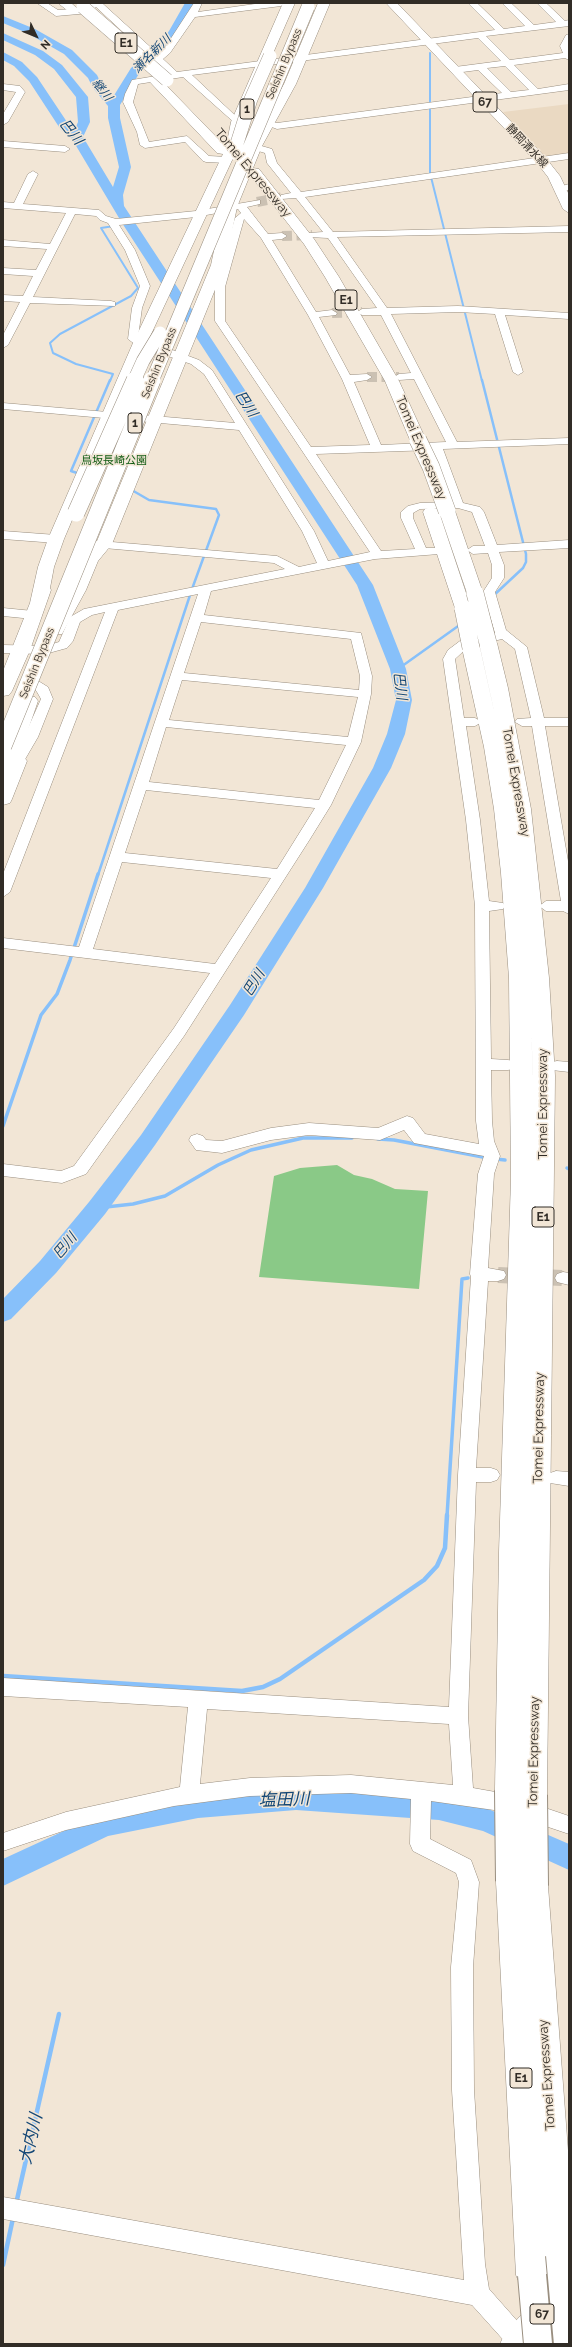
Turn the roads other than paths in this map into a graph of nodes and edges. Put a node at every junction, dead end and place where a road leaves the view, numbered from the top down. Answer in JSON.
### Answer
{"nodes":[{"id":1,"x":41,"y":3,"type":"edge"},
{"id":2,"x":96,"y":3,"type":"edge"},
{"id":3,"x":198,"y":3,"type":"edge"},
{"id":4,"x":281,"y":3,"type":"edge"},
{"id":5,"x":289,"y":3,"type":"edge"},
{"id":6,"x":294,"y":3,"type":"edge"},
{"id":7,"x":301,"y":3,"type":"edge"},
{"id":8,"x":310,"y":3,"type":"edge"},
{"id":9,"x":319,"y":3,"type":"edge"},
{"id":10,"x":324,"y":3,"type":"edge"},
{"id":11,"x":391,"y":3,"type":"edge"},
{"id":12,"x":472,"y":3,"type":"edge"},
{"id":13,"x":506,"y":3,"type":"edge"},
{"id":14,"x":541,"y":3,"type":"edge"},
{"id":15,"x":74,"y":6,"type":"edge"},
{"id":16,"x":192,"y":15,"type":"junction"},
{"id":17,"x":566,"y":24,"type":"edge"},
{"id":18,"x":532,"y":28,"type":"junction"},
{"id":19,"x":502,"y":32,"type":"junction"},
{"id":20,"x":480,"y":36,"type":"junction"},
{"id":21,"x":569,"y":37,"type":"edge"},
{"id":22,"x":429,"y":42,"type":"junction"},
{"id":23,"x":568,"y":56,"type":"edge"},
{"id":24,"x":157,"y":59,"type":"junction"},
{"id":25,"x":301,"y":59,"type":"junction"},
{"id":26,"x":265,"y":60,"type":"junction"},
{"id":27,"x":507,"y":63,"type":"junction"},
{"id":28,"x":480,"y":66,"type":"junction"},
{"id":29,"x":455,"y":70,"type":"junction"},
{"id":30,"x":186,"y":75,"type":"junction"},
{"id":31,"x":166,"y":79,"type":"junction"},
{"id":32,"x":3,"y":87,"type":"edge"},
{"id":33,"x":569,"y":87,"type":"edge"},
{"id":34,"x":536,"y":92,"type":"junction"},
{"id":35,"x":509,"y":95,"type":"junction"},
{"id":36,"x":482,"y":98,"type":"junction"},
{"id":37,"x":3,"y":122,"type":"edge"},
{"id":38,"x":237,"y":122,"type":"junction"},
{"id":39,"x":269,"y":124,"type":"junction"},
{"id":40,"x":3,"y":144,"type":"edge"},
{"id":41,"x":256,"y":146,"type":"junction"},
{"id":42,"x":65,"y":148,"type":"dead end"},
{"id":43,"x":569,"y":156,"type":"edge"},
{"id":44,"x":236,"y":160,"type":"junction"},
{"id":45,"x":541,"y":160,"type":"junction"},
{"id":46,"x":33,"y":174,"type":"dead end"},
{"id":47,"x":564,"y":188,"type":"edge"},
{"id":48,"x":301,"y":195,"type":"junction"},
{"id":49,"x":284,"y":197,"type":"tunnel mouth"},
{"id":50,"x":257,"y":202,"type":"tunnel mouth"},
{"id":51,"x":3,"y":205,"type":"edge"},
{"id":52,"x":17,"y":206,"type":"junction"},
{"id":53,"x":239,"y":208,"type":"junction"},
{"id":54,"x":569,"y":208,"type":"edge"},
{"id":55,"x":72,"y":210,"type":"junction"},
{"id":56,"x":204,"y":212,"type":"junction"},
{"id":57,"x":114,"y":221,"type":"junction"},
{"id":58,"x":569,"y":229,"type":"edge"},
{"id":59,"x":330,"y":234,"type":"junction"},
{"id":60,"x":312,"y":235,"type":"tunnel mouth"},
{"id":61,"x":282,"y":236,"type":"tunnel mouth"},
{"id":62,"x":265,"y":237,"type":"junction"},
{"id":63,"x":3,"y":243,"type":"edge"},
{"id":64,"x":53,"y":247,"type":"junction"},
{"id":65,"x":4,"y":265,"type":"edge"},
{"id":66,"x":40,"y":274,"type":"junction"},
{"id":67,"x":3,"y":298,"type":"edge"},
{"id":68,"x":26,"y":299,"type":"junction"},
{"id":69,"x":111,"y":304,"type":"dead end"},
{"id":70,"x":384,"y":311,"type":"junction"},
{"id":71,"x":499,"y":311,"type":"junction"},
{"id":72,"x":362,"y":312,"type":"tunnel mouth"},
{"id":73,"x":332,"y":313,"type":"tunnel mouth"},
{"id":74,"x":313,"y":315,"type":"junction"},
{"id":75,"x":569,"y":316,"type":"edge"},
{"id":76,"x":168,"y":330,"type":"junction"},
{"id":77,"x":140,"y":343,"type":"junction"},
{"id":78,"x":3,"y":345,"type":"edge"},
{"id":79,"x":181,"y":354,"type":"junction"},
{"id":80,"x":518,"y":372,"type":"dead end"},
{"id":81,"x":419,"y":376,"type":"junction"},
{"id":82,"x":399,"y":377,"type":"tunnel mouth"},
{"id":83,"x":367,"y":378,"type":"tunnel mouth"},
{"id":84,"x":347,"y":379,"type":"junction"},
{"id":85,"x":3,"y":406,"type":"edge"},
{"id":86,"x":108,"y":415,"type":"junction"},
{"id":87,"x":154,"y":419,"type":"junction"},
{"id":88,"x":241,"y":427,"type":"junction"},
{"id":89,"x":569,"y":440,"type":"edge"},
{"id":90,"x":453,"y":445,"type":"junction"},
{"id":91,"x":436,"y":446,"type":"junction"},
{"id":92,"x":377,"y":448,"type":"junction"},
{"id":93,"x":308,"y":451,"type":"junction"},
{"id":94,"x":445,"y":509,"type":"junction"},
{"id":95,"x":3,"y":535,"type":"edge"},
{"id":96,"x":56,"y":539,"type":"junction"},
{"id":97,"x":104,"y":544,"type":"junction"},
{"id":98,"x":569,"y":544,"type":"edge"},
{"id":99,"x":491,"y":548,"type":"junction"},
{"id":100,"x":473,"y":550,"type":"dead end"},
{"id":101,"x":422,"y":552,"type":"junction"},
{"id":102,"x":435,"y":552,"type":"dead end"},
{"id":103,"x":376,"y":555,"type":"junction"},
{"id":104,"x":90,"y":560,"type":"junction"},
{"id":105,"x":326,"y":564,"type":"junction"},
{"id":106,"x":296,"y":570,"type":"junction"},
{"id":107,"x":206,"y":589,"type":"junction"},
{"id":108,"x":482,"y":593,"type":"junction"},
{"id":109,"x":113,"y":607,"type":"junction"},
{"id":110,"x":36,"y":609,"type":"junction"},
{"id":111,"x":3,"y":612,"type":"edge"},
{"id":112,"x":198,"y":618,"type":"junction"},
{"id":113,"x":488,"y":642,"type":"junction"},
{"id":114,"x":3,"y":649,"type":"edge"},
{"id":115,"x":21,"y":650,"type":"junction"},
{"id":116,"x":45,"y":650,"type":"junction"},
{"id":117,"x":178,"y":676,"type":"junction"},
{"id":118,"x":35,"y":683,"type":"junction"},
{"id":119,"x":3,"y":691,"type":"edge"},
{"id":120,"x":364,"y":694,"type":"junction"},
{"id":121,"x":25,"y":711,"type":"junction"},
{"id":122,"x":3,"y":715,"type":"edge"},
{"id":123,"x":458,"y":722,"type":"junction"},
{"id":124,"x":475,"y":722,"type":"dead end"},
{"id":125,"x":522,"y":722,"type":"dead end"},
{"id":126,"x":538,"y":722,"type":"junction"},
{"id":127,"x":569,"y":722,"type":"edge"},
{"id":128,"x":162,"y":723,"type":"junction"},
{"id":129,"x":354,"y":742,"type":"junction"},
{"id":130,"x":3,"y":746,"type":"edge"},
{"id":131,"x":19,"y":758,"type":"junction"},
{"id":132,"x":3,"y":775,"type":"edge"},
{"id":133,"x":142,"y":785,"type":"junction"},
{"id":134,"x":3,"y":799,"type":"edge"},
{"id":135,"x":324,"y":805,"type":"junction"},
{"id":136,"x":117,"y":856,"type":"junction"},
{"id":137,"x":279,"y":874,"type":"junction"},
{"id":138,"x":3,"y":892,"type":"edge"},
{"id":139,"x":482,"y":906,"type":"junction"},
{"id":140,"x":498,"y":906,"type":"dead end"},
{"id":141,"x":546,"y":906,"type":"dead end"},
{"id":142,"x":569,"y":906,"type":"edge"},
{"id":143,"x":569,"y":909,"type":"edge"},
{"id":144,"x":3,"y":943,"type":"edge"},
{"id":145,"x":85,"y":952,"type":"junction"},
{"id":146,"x":218,"y":969,"type":"junction"},
{"id":147,"x":484,"y":1064,"type":"junction"},
{"id":148,"x":508,"y":1065,"type":"dead end"},
{"id":149,"x":197,"y":1140,"type":"dead end"},
{"id":150,"x":490,"y":1158,"type":"junction"},
{"id":151,"x":3,"y":1170,"type":"edge"},
{"id":152,"x":478,"y":1274,"type":"junction"},
{"id":153,"x":498,"y":1275,"type":"tunnel mouth"},
{"id":154,"x":467,"y":1475,"type":"junction"},
{"id":155,"x":491,"y":1475,"type":"dead end"},
{"id":156,"x":3,"y":1687,"type":"edge"},
{"id":157,"x":198,"y":1700,"type":"junction"},
{"id":158,"x":458,"y":1716,"type":"junction"},
{"id":159,"x":421,"y":1790,"type":"junction"},
{"id":160,"x":189,"y":1795,"type":"junction"},
{"id":161,"x":464,"y":1795,"type":"junction"},
{"id":162,"x":569,"y":1825,"type":"edge"},
{"id":163,"x":3,"y":1842,"type":"edge"},
{"id":164,"x":522,"y":1883,"type":"junction"},
{"id":165,"x":3,"y":2208,"type":"edge"},
{"id":166,"x":565,"y":2270,"type":"edge"},
{"id":167,"x":478,"y":2294,"type":"junction"},
{"id":168,"x":524,"y":2343,"type":"edge"},
{"id":169,"x":568,"y":2344,"type":"edge"}],
"edges":[{"from":1,"to":2,"type":"street"},
{"from":2,"to":24,"type":"street"},
{"from":3,"to":16,"type":"street"},
{"from":4,"to":16,"type":"street"},
{"from":5,"to":26,"type":"highway","number":"1"},
{"from":6,"to":26,"type":"highway","number":"1"},
{"from":7,"to":44,"type":"highway","name":"Seishin Bypass","number":"1"},
{"from":8,"to":44,"type":"highway","name":"Seishin Bypass","number":"1","bridge":true},
{"from":9,"to":44,"type":"highway","bridge":true},
{"from":10,"to":25,"type":"highway"},
{"from":11,"to":22,"type":"main road","name":"静岡清水線","number":"67"},
{"from":12,"to":19,"type":"street"},
{"from":13,"to":18,"type":"street"},
{"from":14,"to":17,"type":"street"},
{"from":15,"to":31,"type":"highway","name":"Tomei Expressway","number":"E1"},
{"from":16,"to":24,"type":"street"},
{"from":17,"to":18,"type":"street"},
{"from":18,"to":19,"type":"street"},
{"from":19,"to":20,"type":"street"},
{"from":20,"to":22,"type":"street"},
{"from":20,"to":27,"type":"street"},
{"from":21,"to":23,"type":"street"},
{"from":22,"to":25,"type":"street"},
{"from":22,"to":29,"type":"main road","name":"静岡清水線","number":"67"},
{"from":23,"to":27,"type":"street"},
{"from":24,"to":31,"type":"street"},
{"from":25,"to":26,"type":"street"},
{"from":25,"to":39,"type":"highway"},
{"from":26,"to":30,"type":"street"},
{"from":26,"to":38,"type":"highway","number":"1"},
{"from":26,"to":44,"type":"highway","number":"1","bridge":true},
{"from":27,"to":28,"type":"street"},
{"from":27,"to":34,"type":"street"},
{"from":28,"to":29,"type":"street"},
{"from":28,"to":35,"type":"street"},
{"from":29,"to":36,"type":"main road","name":"静岡清水線","number":"67"},
{"from":30,"to":31,"type":"street"},
{"from":30,"to":38,"type":"street"},
{"from":31,"to":44,"type":"highway","name":"Tomei Expressway","number":"E1"},
{"from":31,"to":44,"type":"street"},
{"from":32,"to":37,"type":"street"},
{"from":33,"to":34,"type":"street"},
{"from":34,"to":35,"type":"street"},
{"from":35,"to":36,"type":"street"},
{"from":36,"to":39,"type":"street"},
{"from":36,"to":45,"type":"main road","name":"静岡清水線","number":"67"},
{"from":38,"to":44,"type":"highway","number":"1"},
{"from":39,"to":41,"type":"highway"},
{"from":40,"to":42,"type":"street"},
{"from":41,"to":44,"type":"street"},
{"from":41,"to":48,"type":"street"},
{"from":41,"to":53,"type":"highway"},
{"from":43,"to":45,"type":"street"},
{"from":44,"to":56,"type":"highway","number":"1"},
{"from":44,"to":76,"type":"highway","name":"Seishin Bypass","number":"1"},
{"from":44,"to":94,"type":"highway","name":"Tomei Expressway","number":"E1"},
{"from":45,"to":47,"type":"main road","name":"静岡清水線","number":"67"},
{"from":45,"to":48,"type":"street"},
{"from":46,"to":52,"type":"street"},
{"from":47,"to":54,"type":"main road","name":"静岡清水線","number":"67"},
{"from":48,"to":49,"type":"street"},
{"from":48,"to":59,"type":"street"},
{"from":50,"to":53,"type":"street"},
{"from":51,"to":52,"type":"street"},
{"from":52,"to":55,"type":"street"},
{"from":53,"to":56,"type":"street"},
{"from":53,"to":62,"type":"street"},
{"from":53,"to":79,"type":"highway"},
{"from":53,"to":93,"type":"street"},
{"from":55,"to":57,"type":"street"},
{"from":55,"to":64,"type":"street"},
{"from":56,"to":57,"type":"street"},
{"from":56,"to":77,"type":"highway","number":"1"},
{"from":57,"to":77,"type":"street"},
{"from":58,"to":59,"type":"street"},
{"from":59,"to":60,"type":"street"},
{"from":59,"to":70,"type":"street"},
{"from":61,"to":62,"type":"street"},
{"from":62,"to":74,"type":"street"},
{"from":63,"to":64,"type":"street"},
{"from":64,"to":66,"type":"street"},
{"from":65,"to":66,"type":"street"},
{"from":66,"to":68,"type":"street"},
{"from":67,"to":68,"type":"street"},
{"from":68,"to":69,"type":"street"},
{"from":68,"to":78,"type":"street"},
{"from":70,"to":71,"type":"street"},
{"from":70,"to":72,"type":"street"},
{"from":70,"to":81,"type":"street"},
{"from":71,"to":75,"type":"street"},
{"from":71,"to":80,"type":"street"},
{"from":73,"to":74,"type":"street"},
{"from":74,"to":84,"type":"street"},
{"from":76,"to":104,"type":"highway","bridge":true},
{"from":76,"to":110,"type":"highway","bridge":true},
{"from":76,"to":122,"type":"highway","name":"Seishin Bypass","number":"1","bridge":true},
{"from":76,"to":130,"type":"highway","name":"Seishin Bypass","number":"1","bridge":true},
{"from":77,"to":79,"type":"street"},
{"from":77,"to":86,"type":"highway","number":"1"},
{"from":79,"to":87,"type":"highway"},
{"from":79,"to":88,"type":"street"},
{"from":81,"to":82,"type":"street"},
{"from":81,"to":90,"type":"street"},
{"from":83,"to":84,"type":"street"},
{"from":84,"to":92,"type":"street"},
{"from":85,"to":86,"type":"street"},
{"from":86,"to":87,"type":"street"},
{"from":86,"to":96,"type":"highway","number":"1"},
{"from":87,"to":88,"type":"street"},
{"from":87,"to":97,"type":"highway"},
{"from":88,"to":105,"type":"street"},
{"from":89,"to":90,"type":"street"},
{"from":90,"to":91,"type":"street"},
{"from":91,"to":92,"type":"street"},
{"from":91,"to":94,"type":"street"},
{"from":92,"to":93,"type":"street"},
{"from":93,"to":103,"type":"street"},
{"from":94,"to":99,"type":"street"},
{"from":94,"to":101,"type":"street"},
{"from":94,"to":108,"type":"highway","name":"Tomei Expressway","number":"E1"},
{"from":94,"to":113,"type":"highway","name":"Tomei Expressway","number":"E1","bridge":true},
{"from":95,"to":96,"type":"street"},
{"from":96,"to":110,"type":"highway","number":"1"},
{"from":97,"to":104,"type":"highway"},
{"from":97,"to":106,"type":"street"},
{"from":98,"to":99,"type":"street"},
{"from":99,"to":100,"type":"street"},
{"from":99,"to":108,"type":"street"},
{"from":101,"to":102,"type":"street"},
{"from":101,"to":103,"type":"street"},
{"from":103,"to":105,"type":"street"},
{"from":104,"to":116,"type":"highway"},
{"from":105,"to":106,"type":"street"},
{"from":106,"to":107,"type":"street"},
{"from":107,"to":109,"type":"street"},
{"from":107,"to":112,"type":"street"},
{"from":108,"to":113,"type":"highway","name":"Tomei Expressway","number":"E1","bridge":true},
{"from":108,"to":113,"type":"street"},
{"from":109,"to":116,"type":"street"},
{"from":109,"to":138,"type":"street"},
{"from":110,"to":111,"type":"street"},
{"from":110,"to":115,"type":"highway","number":"1"},
{"from":112,"to":117,"type":"street"},
{"from":112,"to":120,"type":"street"},
{"from":113,"to":123,"type":"street"},
{"from":113,"to":126,"type":"street"},
{"from":113,"to":164,"type":"highway","name":"Tomei Expressway","number":"E1","bridge":true},
{"from":114,"to":115,"type":"street"},
{"from":115,"to":116,"type":"street"},
{"from":115,"to":119,"type":"highway","number":"1"},
{"from":116,"to":118,"type":"highway"},
{"from":117,"to":120,"type":"street"},
{"from":117,"to":128,"type":"street"},
{"from":118,"to":121,"type":"highway"},
{"from":118,"to":131,"type":"street"},
{"from":120,"to":129,"type":"street"},
{"from":121,"to":131,"type":"highway"},
{"from":121,"to":132,"type":"highway"},
{"from":123,"to":124,"type":"street"},
{"from":123,"to":139,"type":"street"},
{"from":125,"to":126,"type":"street"},
{"from":126,"to":127,"type":"street"},
{"from":126,"to":142,"type":"street"},
{"from":128,"to":129,"type":"street"},
{"from":128,"to":133,"type":"street"},
{"from":129,"to":135,"type":"street"},
{"from":131,"to":134,"type":"highway"},
{"from":133,"to":135,"type":"street"},
{"from":133,"to":136,"type":"street"},
{"from":135,"to":137,"type":"street"},
{"from":136,"to":137,"type":"street"},
{"from":136,"to":145,"type":"street"},
{"from":137,"to":146,"type":"street"},
{"from":139,"to":140,"type":"street"},
{"from":139,"to":147,"type":"street"},
{"from":141,"to":142,"type":"street"},
{"from":142,"to":143,"type":"street"},
{"from":144,"to":145,"type":"street"},
{"from":145,"to":146,"type":"street"},
{"from":146,"to":151,"type":"street"},
{"from":147,"to":148,"type":"street"},
{"from":147,"to":150,"type":"street"},
{"from":149,"to":150,"type":"street"},
{"from":150,"to":152,"type":"street"},
{"from":152,"to":153,"type":"street"},
{"from":152,"to":154,"type":"street"},
{"from":154,"to":155,"type":"street"},
{"from":154,"to":158,"type":"street"},
{"from":156,"to":157,"type":"street"},
{"from":157,"to":158,"type":"street"},
{"from":157,"to":160,"type":"street"},
{"from":158,"to":161,"type":"street"},
{"from":159,"to":160,"type":"street"},
{"from":159,"to":161,"type":"street"},
{"from":159,"to":167,"type":"street"},
{"from":160,"to":163,"type":"street"},
{"from":161,"to":162,"type":"street"},
{"from":164,"to":166,"type":"highway","name":"Tomei Expressway","number":"E1"},
{"from":164,"to":168,"type":"highway","name":"Tomei Expressway","number":"E1","bridge":true},
{"from":165,"to":167,"type":"street"},
{"from":166,"to":168,"type":"main road","number":"67"},
{"from":166,"to":169,"type":"highway","name":"Tomei Expressway","number":"E1","bridge":true},
{"from":167,"to":168,"type":"street"}]}
